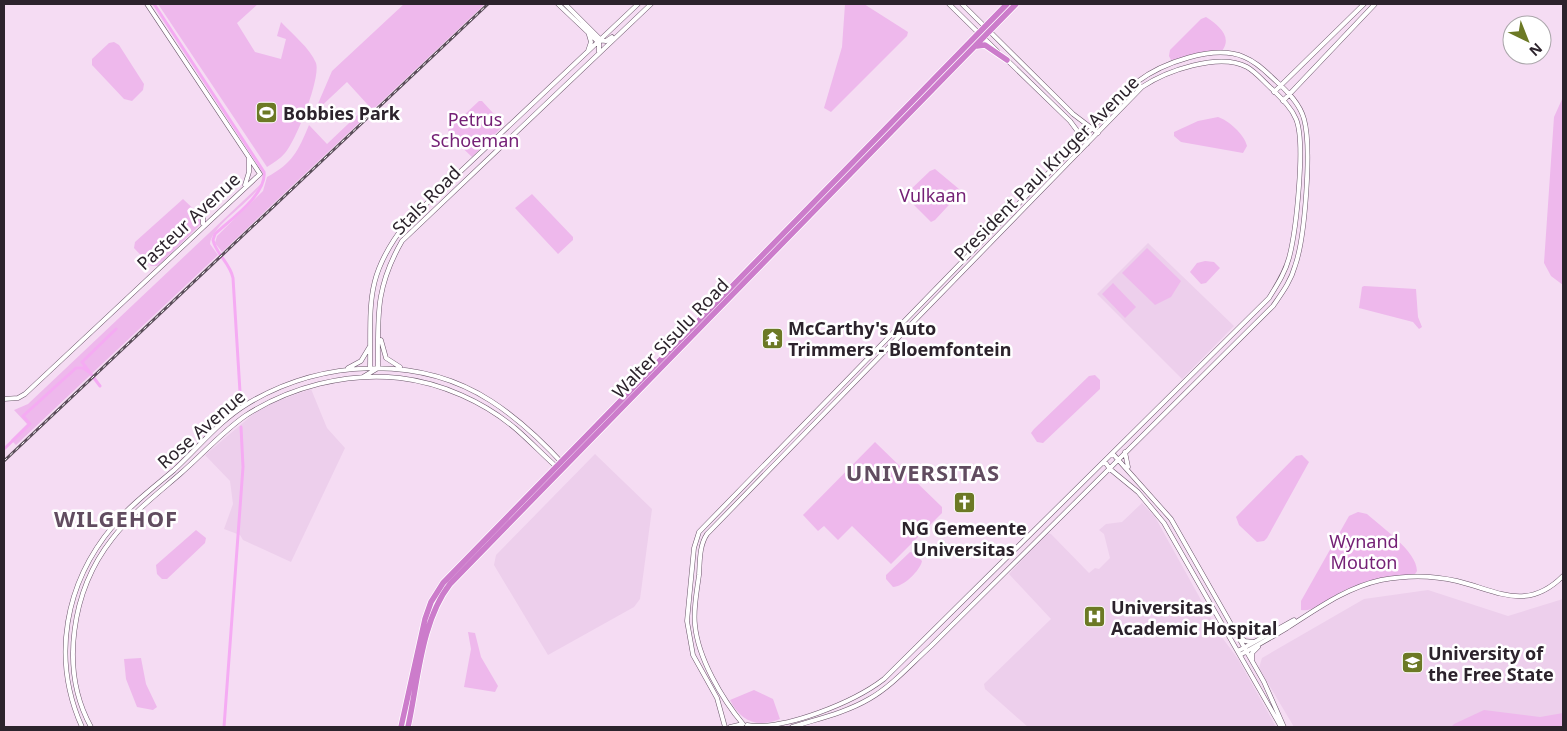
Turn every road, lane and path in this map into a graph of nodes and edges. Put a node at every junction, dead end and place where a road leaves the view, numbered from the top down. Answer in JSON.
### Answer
{"nodes":[{"id":1,"x":147,"y":4,"type":"edge"},
{"id":2,"x":558,"y":4,"type":"edge"},
{"id":3,"x":565,"y":4,"type":"edge"},
{"id":4,"x":638,"y":4,"type":"edge"},
{"id":5,"x":650,"y":4,"type":"edge"},
{"id":6,"x":949,"y":4,"type":"edge"},
{"id":7,"x":962,"y":4,"type":"edge"},
{"id":8,"x":1007,"y":4,"type":"edge"},
{"id":9,"x":1016,"y":4,"type":"edge"},
{"id":10,"x":1364,"y":4,"type":"edge"},
{"id":11,"x":1375,"y":4,"type":"edge"},
{"id":12,"x":631,"y":22,"type":"junction"},
{"id":13,"x":582,"y":26,"type":"junction"},
{"id":14,"x":613,"y":28,"type":"junction"},
{"id":15,"x":988,"y":28,"type":"junction"},
{"id":16,"x":595,"y":32,"type":"junction"},
{"id":17,"x":981,"y":35,"type":"junction"},
{"id":18,"x":600,"y":41,"type":"junction"},
{"id":19,"x":974,"y":47,"type":"junction"},
{"id":20,"x":597,"y":54,"type":"junction"},
{"id":21,"x":582,"y":59,"type":"junction"},
{"id":22,"x":1007,"y":60,"type":"junction"},
{"id":23,"x":942,"y":75,"type":"junction"},
{"id":24,"x":560,"y":79,"type":"junction"},
{"id":25,"x":565,"y":84,"type":"junction"},
{"id":26,"x":1282,"y":86,"type":"junction"},
{"id":27,"x":552,"y":87,"type":"junction"},
{"id":28,"x":557,"y":92,"type":"junction"},
{"id":29,"x":1274,"y":92,"type":"junction"},
{"id":30,"x":1289,"y":94,"type":"junction"},
{"id":31,"x":1283,"y":101,"type":"junction"},
{"id":32,"x":532,"y":105,"type":"junction"},
{"id":33,"x":537,"y":110,"type":"junction"},
{"id":34,"x":524,"y":113,"type":"junction"},
{"id":35,"x":530,"y":118,"type":"junction"},
{"id":36,"x":512,"y":124,"type":"junction"},
{"id":37,"x":1093,"y":128,"type":"junction"},
{"id":38,"x":517,"y":130,"type":"junction"},
{"id":39,"x":505,"y":131,"type":"junction"},
{"id":40,"x":1098,"y":133,"type":"junction"},
{"id":41,"x":883,"y":135,"type":"junction"},
{"id":42,"x":510,"y":136,"type":"junction"},
{"id":43,"x":1082,"y":139,"type":"junction"},
{"id":44,"x":1087,"y":144,"type":"junction"},
{"id":45,"x":248,"y":155,"type":"junction"},
{"id":46,"x":476,"y":158,"type":"junction"},
{"id":47,"x":481,"y":164,"type":"junction"},
{"id":48,"x":468,"y":165,"type":"junction"},
{"id":49,"x":474,"y":170,"type":"junction"},
{"id":50,"x":245,"y":185,"type":"junction"},
{"id":51,"x":822,"y":193,"type":"junction"},
{"id":52,"x":827,"y":198,"type":"junction"},
{"id":53,"x":428,"y":204,"type":"junction"},
{"id":54,"x":433,"y":209,"type":"junction"},
{"id":55,"x":420,"y":210,"type":"junction"},
{"id":56,"x":203,"y":214,"type":"dead end"},
{"id":57,"x":426,"y":216,"type":"junction"},
{"id":58,"x":792,"y":224,"type":"junction"},
{"id":59,"x":203,"y":226,"type":"junction"},
{"id":60,"x":797,"y":229,"type":"junction"},
{"id":61,"x":979,"y":245,"type":"junction"},
{"id":62,"x":984,"y":249,"type":"junction"},
{"id":63,"x":378,"y":267,"type":"junction"},
{"id":64,"x":387,"y":270,"type":"junction"},
{"id":65,"x":736,"y":281,"type":"junction"},
{"id":66,"x":1277,"y":285,"type":"junction"},
{"id":67,"x":741,"y":286,"type":"junction"},
{"id":68,"x":1284,"y":289,"type":"junction"},
{"id":69,"x":703,"y":315,"type":"junction"},
{"id":70,"x":708,"y":320,"type":"junction"},
{"id":71,"x":379,"y":333,"type":"junction"},
{"id":72,"x":676,"y":342,"type":"junction"},
{"id":73,"x":371,"y":343,"type":"junction"},
{"id":74,"x":682,"y":347,"type":"junction"},
{"id":75,"x":378,"y":368,"type":"junction"},
{"id":76,"x":372,"y":369,"type":"junction"},
{"id":77,"x":402,"y":369,"type":"junction"},
{"id":78,"x":341,"y":370,"type":"junction"},
{"id":79,"x":650,"y":370,"type":"junction"},
{"id":80,"x":654,"y":375,"type":"junction"},
{"id":81,"x":314,"y":376,"type":"junction"},
{"id":82,"x":386,"y":377,"type":"junction"},
{"id":83,"x":361,"y":378,"type":"junction"},
{"id":84,"x":304,"y":379,"type":"junction"},
{"id":85,"x":294,"y":382,"type":"junction"},
{"id":86,"x":317,"y":384,"type":"junction"},
{"id":87,"x":284,"y":385,"type":"junction"},
{"id":88,"x":307,"y":387,"type":"junction"},
{"id":89,"x":298,"y":390,"type":"junction"},
{"id":90,"x":289,"y":394,"type":"junction"},
{"id":91,"x":4,"y":399,"type":"edge"},
{"id":92,"x":245,"y":406,"type":"junction"},
{"id":93,"x":238,"y":411,"type":"junction"},
{"id":94,"x":250,"y":413,"type":"junction"},
{"id":95,"x":243,"y":418,"type":"junction"},
{"id":96,"x":586,"y":440,"type":"junction"},
{"id":97,"x":200,"y":444,"type":"junction"},
{"id":98,"x":206,"y":450,"type":"junction"},
{"id":99,"x":1125,"y":452,"type":"junction"},
{"id":100,"x":192,"y":453,"type":"junction"},
{"id":101,"x":1113,"y":454,"type":"junction"},
{"id":102,"x":197,"y":458,"type":"junction"},
{"id":103,"x":1119,"y":459,"type":"junction"},
{"id":104,"x":1105,"y":462,"type":"junction"},
{"id":105,"x":560,"y":466,"type":"junction"},
{"id":106,"x":1110,"y":469,"type":"junction"},
{"id":107,"x":1129,"y":471,"type":"junction"},
{"id":108,"x":129,"y":509,"type":"junction"},
{"id":109,"x":135,"y":515,"type":"junction"},
{"id":110,"x":121,"y":517,"type":"junction"},
{"id":111,"x":126,"y":523,"type":"junction"},
{"id":112,"x":1563,"y":576,"type":"edge"},
{"id":113,"x":78,"y":582,"type":"junction"},
{"id":114,"x":86,"y":585,"type":"junction"},
{"id":115,"x":74,"y":593,"type":"junction"},
{"id":116,"x":82,"y":595,"type":"junction"},
{"id":117,"x":68,"y":615,"type":"junction"},
{"id":118,"x":76,"y":616,"type":"junction"},
{"id":119,"x":1303,"y":616,"type":"junction"},
{"id":120,"x":66,"y":631,"type":"junction"},
{"id":121,"x":74,"y":631,"type":"junction"},
{"id":122,"x":1236,"y":633,"type":"junction"},
{"id":123,"x":1256,"y":641,"type":"junction"},
{"id":124,"x":1263,"y":642,"type":"junction"},
{"id":125,"x":1245,"y":649,"type":"junction"},
{"id":126,"x":1239,"y":653,"type":"junction"},
{"id":127,"x":65,"y":654,"type":"junction"},
{"id":128,"x":73,"y":654,"type":"junction"},
{"id":129,"x":419,"y":659,"type":"junction"},
{"id":130,"x":1252,"y":660,"type":"junction"},
{"id":131,"x":66,"y":664,"type":"junction"},
{"id":132,"x":74,"y":665,"type":"junction"},
{"id":133,"x":746,"y":725,"type":"edge"},
{"id":134,"x":82,"y":727,"type":"edge"},
{"id":135,"x":91,"y":727,"type":"edge"},
{"id":136,"x":401,"y":727,"type":"edge"},
{"id":137,"x":408,"y":727,"type":"edge"},
{"id":138,"x":725,"y":727,"type":"edge"},
{"id":139,"x":730,"y":727,"type":"edge"},
{"id":140,"x":792,"y":727,"type":"edge"},
{"id":141,"x":1282,"y":727,"type":"edge"}],
"edges":[{"from":1,"to":45,"type":"street","name":"Pasteur Avenue"},
{"from":2,"to":13,"type":"street"},
{"from":3,"to":16,"type":"street"},
{"from":4,"to":14,"type":"street","name":"Stals Road"},
{"from":5,"to":12,"type":"street","name":"Stals Road"},
{"from":6,"to":17,"type":"street"},
{"from":7,"to":15,"type":"street"},
{"from":8,"to":15,"type":"highway","name":"Walter Sisulu Road"},
{"from":9,"to":15,"type":"highway","name":"Walter Sisulu Road"},
{"from":10,"to":26,"type":"street"},
{"from":11,"to":30,"type":"street"},
{"from":12,"to":18,"type":"street"},
{"from":12,"to":20,"type":"street","name":"Stals Road"},
{"from":13,"to":18,"type":"street"},
{"from":13,"to":21,"type":"street"},
{"from":14,"to":16,"type":"street"},
{"from":14,"to":18,"type":"street","name":"Stals Road"},
{"from":15,"to":17,"type":"highway","name":"Walter Sisulu Road"},
{"from":15,"to":37,"type":"street"},
{"from":16,"to":18,"type":"street"},
{"from":17,"to":19,"type":"highway","name":"Walter Sisulu Road"},
{"from":17,"to":22,"type":"street"},
{"from":17,"to":23,"type":"highway","name":"Walter Sisulu Road"},
{"from":18,"to":20,"type":"street"},
{"from":18,"to":21,"type":"street","name":"Stals Road"},
{"from":19,"to":22,"type":"highway"},
{"from":19,"to":23,"type":"highway","name":"Walter Sisulu Road"},
{"from":20,"to":25,"type":"street","name":"Stals Road"},
{"from":21,"to":24,"type":"street","name":"Stals Road"},
{"from":22,"to":43,"type":"street"},
{"from":23,"to":41,"type":"highway","name":"Walter Sisulu Road"},
{"from":24,"to":25,"type":"street"},
{"from":24,"to":27,"type":"street","name":"Stals Road"},
{"from":25,"to":28,"type":"street","name":"Stals Road"},
{"from":26,"to":29,"type":"street"},
{"from":26,"to":30,"type":"street","name":"President Paul Kruger Avenue"},
{"from":26,"to":37,"type":"street","name":"President Paul Kruger Avenue"},
{"from":27,"to":28,"type":"street"},
{"from":27,"to":32,"type":"street","name":"Stals Road"},
{"from":28,"to":33,"type":"street","name":"Stals Road"},
{"from":29,"to":31,"type":"street","name":"President Paul Kruger Avenue"},
{"from":29,"to":40,"type":"street","name":"President Paul Kruger Avenue"},
{"from":30,"to":31,"type":"street"},
{"from":30,"to":68,"type":"street","name":"President Paul Kruger Avenue"},
{"from":31,"to":66,"type":"street","name":"President Paul Kruger Avenue"},
{"from":32,"to":33,"type":"street"},
{"from":32,"to":34,"type":"street","name":"Stals Road"},
{"from":33,"to":35,"type":"street","name":"Stals Road"},
{"from":34,"to":35,"type":"street"},
{"from":34,"to":36,"type":"street","name":"Stals Road"},
{"from":35,"to":38,"type":"street","name":"Stals Road"},
{"from":36,"to":38,"type":"street"},
{"from":36,"to":39,"type":"street","name":"Stals Road"},
{"from":37,"to":40,"type":"street"},
{"from":37,"to":43,"type":"street","name":"President Paul Kruger Avenue"},
{"from":38,"to":42,"type":"street","name":"Stals Road"},
{"from":39,"to":42,"type":"street"},
{"from":39,"to":46,"type":"street","name":"Stals Road"},
{"from":40,"to":44,"type":"street","name":"President Paul Kruger Avenue"},
{"from":41,"to":51,"type":"highway","name":"Walter Sisulu Road"},
{"from":41,"to":52,"type":"highway","name":"Walter Sisulu Road"},
{"from":42,"to":47,"type":"street","name":"Stals Road"},
{"from":43,"to":44,"type":"street"},
{"from":43,"to":61,"type":"street","name":"President Paul Kruger Avenue"},
{"from":44,"to":62,"type":"street","name":"President Paul Kruger Avenue"},
{"from":45,"to":50,"type":"street"},
{"from":45,"to":50,"type":"street","name":"Pasteur Avenue"},
{"from":46,"to":47,"type":"street"},
{"from":46,"to":48,"type":"street","name":"Stals Road"},
{"from":47,"to":49,"type":"street","name":"Stals Road"},
{"from":48,"to":49,"type":"street"},
{"from":48,"to":53,"type":"street","name":"Stals Road"},
{"from":49,"to":54,"type":"street","name":"Stals Road"},
{"from":50,"to":59,"type":"street","name":"Pasteur Avenue"},
{"from":51,"to":52,"type":"highway"},
{"from":51,"to":58,"type":"highway","name":"Walter Sisulu Road"},
{"from":52,"to":60,"type":"highway","name":"Walter Sisulu Road"},
{"from":53,"to":54,"type":"street"},
{"from":53,"to":55,"type":"street","name":"Stals Road"},
{"from":54,"to":57,"type":"street","name":"Stals Road"},
{"from":55,"to":57,"type":"street"},
{"from":55,"to":63,"type":"street","name":"Stals Road"},
{"from":56,"to":59,"type":"street"},
{"from":57,"to":64,"type":"street","name":"Stals Road"},
{"from":58,"to":60,"type":"highway"},
{"from":58,"to":65,"type":"highway","name":"Walter Sisulu Road"},
{"from":59,"to":91,"type":"street","name":"Pasteur Avenue"},
{"from":60,"to":67,"type":"highway","name":"Walter Sisulu Road"},
{"from":61,"to":62,"type":"street"},
{"from":61,"to":138,"type":"street","name":"President Paul Kruger Avenue"},
{"from":62,"to":133,"type":"street","name":"President Paul Kruger Avenue"},
{"from":63,"to":64,"type":"street"},
{"from":63,"to":73,"type":"street","name":"Stals Road"},
{"from":64,"to":71,"type":"street","name":"Stals Road"},
{"from":65,"to":67,"type":"highway"},
{"from":65,"to":69,"type":"highway","name":"Walter Sisulu Road"},
{"from":66,"to":68,"type":"street"},
{"from":66,"to":101,"type":"street","name":"President Paul Kruger Avenue"},
{"from":67,"to":70,"type":"highway","name":"Walter Sisulu Road"},
{"from":68,"to":99,"type":"street","name":"President Paul Kruger Avenue"},
{"from":69,"to":70,"type":"highway"},
{"from":69,"to":72,"type":"highway","name":"Walter Sisulu Road"},
{"from":70,"to":74,"type":"highway","name":"Walter Sisulu Road"},
{"from":71,"to":75,"type":"street","name":"Stals Road"},
{"from":71,"to":77,"type":"street"},
{"from":72,"to":74,"type":"highway"},
{"from":72,"to":79,"type":"highway","name":"Walter Sisulu Road"},
{"from":73,"to":76,"type":"street","name":"Stals Road"},
{"from":73,"to":78,"type":"street"},
{"from":74,"to":80,"type":"highway","name":"Walter Sisulu Road"},
{"from":75,"to":76,"type":"street","name":"Rose Avenue"},
{"from":75,"to":77,"type":"street","name":"Rose Avenue"},
{"from":76,"to":78,"type":"street","name":"Rose Avenue"},
{"from":76,"to":82,"type":"street"},
{"from":76,"to":83,"type":"street"},
{"from":77,"to":105,"type":"street","name":"Rose Avenue"},
{"from":78,"to":81,"type":"street","name":"Rose Avenue"},
{"from":79,"to":80,"type":"highway"},
{"from":79,"to":96,"type":"highway","name":"Walter Sisulu Road"},
{"from":80,"to":96,"type":"highway","name":"Walter Sisulu Road"},
{"from":81,"to":84,"type":"street","name":"Rose Avenue"},
{"from":81,"to":86,"type":"street"},
{"from":82,"to":83,"type":"street","name":"Rose Avenue"},
{"from":82,"to":105,"type":"street","name":"Rose Avenue"},
{"from":83,"to":86,"type":"street","name":"Rose Avenue"},
{"from":84,"to":85,"type":"street","name":"Rose Avenue"},
{"from":84,"to":88,"type":"street"},
{"from":85,"to":87,"type":"street","name":"Rose Avenue"},
{"from":85,"to":89,"type":"street"},
{"from":86,"to":88,"type":"street","name":"Rose Avenue"},
{"from":87,"to":90,"type":"street"},
{"from":87,"to":92,"type":"street","name":"Rose Avenue"},
{"from":88,"to":89,"type":"street","name":"Rose Avenue"},
{"from":89,"to":90,"type":"street","name":"Rose Avenue"},
{"from":90,"to":94,"type":"street","name":"Rose Avenue"},
{"from":92,"to":93,"type":"street","name":"Rose Avenue"},
{"from":92,"to":94,"type":"street"},
{"from":93,"to":95,"type":"street"},
{"from":93,"to":97,"type":"street","name":"Rose Avenue"},
{"from":94,"to":95,"type":"street","name":"Rose Avenue"},
{"from":95,"to":98,"type":"street","name":"Rose Avenue"},
{"from":96,"to":105,"type":"highway","name":"Walter Sisulu Road"},
{"from":97,"to":98,"type":"street"},
{"from":97,"to":100,"type":"street","name":"Rose Avenue"},
{"from":98,"to":102,"type":"street","name":"Rose Avenue"},
{"from":99,"to":103,"type":"street","name":"President Paul Kruger Avenue"},
{"from":99,"to":107,"type":"street"},
{"from":100,"to":102,"type":"street"},
{"from":100,"to":108,"type":"street","name":"Rose Avenue"},
{"from":101,"to":103,"type":"street"},
{"from":101,"to":104,"type":"street","name":"President Paul Kruger Avenue"},
{"from":102,"to":109,"type":"street","name":"Rose Avenue"},
{"from":103,"to":106,"type":"street","name":"President Paul Kruger Avenue"},
{"from":103,"to":107,"type":"street"},
{"from":104,"to":106,"type":"street"},
{"from":104,"to":133,"type":"street","name":"President Paul Kruger Avenue"},
{"from":105,"to":129,"type":"highway","name":"Walter Sisulu Road"},
{"from":106,"to":126,"type":"street"},
{"from":106,"to":140,"type":"street","name":"President Paul Kruger Avenue"},
{"from":107,"to":122,"type":"street"},
{"from":108,"to":109,"type":"street"},
{"from":108,"to":110,"type":"street","name":"Rose Avenue"},
{"from":109,"to":111,"type":"street","name":"Rose Avenue"},
{"from":110,"to":111,"type":"street"},
{"from":110,"to":113,"type":"street","name":"Rose Avenue"},
{"from":111,"to":114,"type":"street","name":"Rose Avenue"},
{"from":112,"to":119,"type":"street"},
{"from":113,"to":114,"type":"street"},
{"from":113,"to":115,"type":"street","name":"Rose Avenue"},
{"from":114,"to":116,"type":"street","name":"Rose Avenue"},
{"from":115,"to":116,"type":"street"},
{"from":115,"to":117,"type":"street","name":"Rose Avenue"},
{"from":116,"to":118,"type":"street","name":"Rose Avenue"},
{"from":117,"to":118,"type":"street"},
{"from":117,"to":120,"type":"street","name":"Rose Avenue"},
{"from":118,"to":121,"type":"street","name":"Rose Avenue"},
{"from":119,"to":123,"type":"street"},
{"from":119,"to":124,"type":"street"},
{"from":120,"to":121,"type":"street"},
{"from":120,"to":127,"type":"street","name":"Rose Avenue"},
{"from":121,"to":128,"type":"street","name":"Rose Avenue"},
{"from":122,"to":123,"type":"street"},
{"from":122,"to":125,"type":"street"},
{"from":123,"to":125,"type":"street"},
{"from":124,"to":125,"type":"street"},
{"from":124,"to":130,"type":"street"},
{"from":125,"to":126,"type":"street"},
{"from":125,"to":130,"type":"street"},
{"from":126,"to":141,"type":"street"},
{"from":127,"to":128,"type":"street"},
{"from":127,"to":131,"type":"street","name":"Rose Avenue"},
{"from":128,"to":132,"type":"street","name":"Rose Avenue"},
{"from":129,"to":136,"type":"highway","name":"Walter Sisulu Road"},
{"from":129,"to":137,"type":"highway","name":"Walter Sisulu Road"},
{"from":130,"to":141,"type":"street"},
{"from":131,"to":132,"type":"street"},
{"from":131,"to":134,"type":"street","name":"Rose Avenue"},
{"from":132,"to":135,"type":"street","name":"Rose Avenue"},
{"from":133,"to":139,"type":"street"}]}
